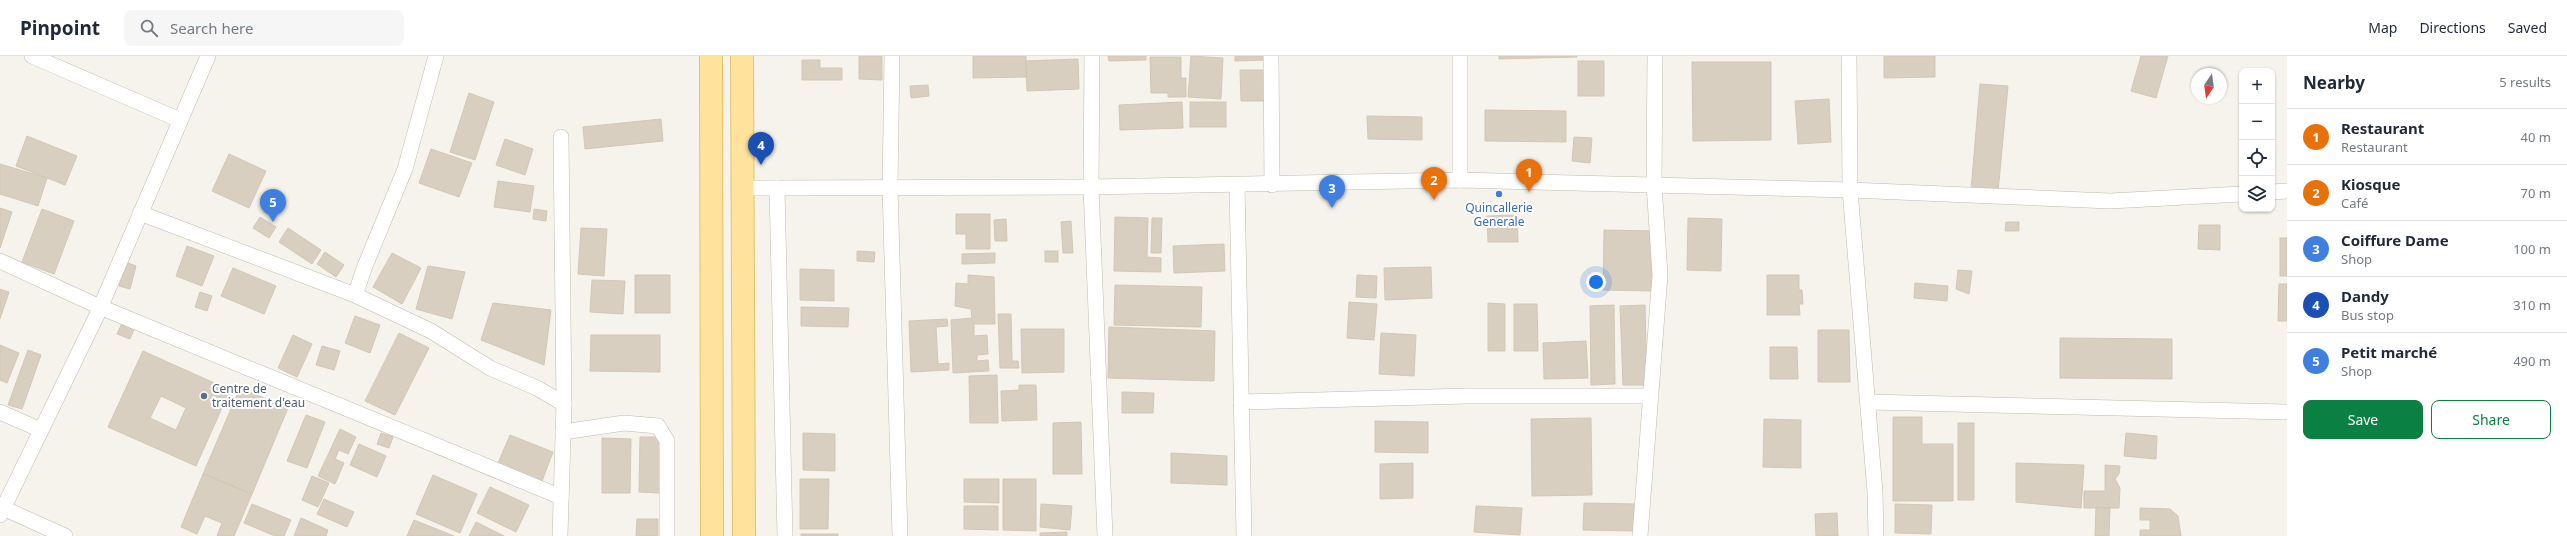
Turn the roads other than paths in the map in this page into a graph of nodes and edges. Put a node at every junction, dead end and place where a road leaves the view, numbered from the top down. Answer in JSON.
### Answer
{"nodes":[{"id":1,"x":32,"y":56,"type":"edge"},
{"id":2,"x":208,"y":56,"type":"edge"},
{"id":3,"x":436,"y":56,"type":"edge"},
{"id":4,"x":712,"y":56,"type":"edge"},
{"id":5,"x":742,"y":56,"type":"edge"},
{"id":6,"x":892,"y":56,"type":"edge"},
{"id":7,"x":1092,"y":56,"type":"edge"},
{"id":8,"x":1272,"y":56,"type":"edge"},
{"id":9,"x":1460,"y":56,"type":"edge"},
{"id":10,"x":1656,"y":56,"type":"edge"},
{"id":11,"x":1849,"y":56,"type":"edge"},
{"id":12,"x":180,"y":120,"type":"junction"},
{"id":13,"x":560,"y":138,"type":"dead end"},
{"id":14,"x":1460,"y":180,"type":"junction"},
{"id":15,"x":1654,"y":184,"type":"junction"},
{"id":16,"x":1237,"y":185,"type":"junction"},
{"id":17,"x":1272,"y":185,"type":"junction"},
{"id":18,"x":1091,"y":187,"type":"junction"},
{"id":19,"x":742,"y":188,"type":"junction"},
{"id":20,"x":777,"y":188,"type":"junction"},
{"id":21,"x":890,"y":188,"type":"junction"},
{"id":22,"x":1850,"y":190,"type":"junction"},
{"id":23,"x":2287,"y":191,"type":"edge"},
{"id":24,"x":2275,"y":192,"type":"edge"},
{"id":25,"x":2239,"y":194,"type":"edge"},
{"id":26,"x":140,"y":213,"type":"junction"},
{"id":27,"x":0,"y":261,"type":"edge"},
{"id":28,"x":355,"y":296,"type":"junction"},
{"id":29,"x":100,"y":307,"type":"junction"},
{"id":30,"x":1649,"y":396,"type":"junction"},
{"id":31,"x":1241,"y":402,"type":"junction"},
{"id":32,"x":1868,"y":402,"type":"junction"},
{"id":33,"x":564,"y":404,"type":"junction"},
{"id":34,"x":0,"y":412,"type":"edge"},
{"id":35,"x":2287,"y":412,"type":"edge"},
{"id":36,"x":41,"y":430,"type":"junction"},
{"id":37,"x":563,"y":432,"type":"junction"},
{"id":38,"x":561,"y":497,"type":"junction"},
{"id":39,"x":2,"y":511,"type":"edge"},
{"id":40,"x":65,"y":536,"type":"edge"},
{"id":41,"x":560,"y":536,"type":"edge"},
{"id":42,"x":667,"y":536,"type":"edge"},
{"id":43,"x":712,"y":536,"type":"edge"},
{"id":44,"x":744,"y":536,"type":"edge"},
{"id":45,"x":785,"y":536,"type":"edge"},
{"id":46,"x":900,"y":536,"type":"edge"},
{"id":47,"x":1105,"y":536,"type":"edge"},
{"id":48,"x":1244,"y":536,"type":"edge"},
{"id":49,"x":1640,"y":536,"type":"edge"},
{"id":50,"x":1876,"y":536,"type":"edge"}],
"edges":[{"from":1,"to":12,"type":"street"},
{"from":2,"to":12,"type":"street"},
{"from":3,"to":28,"type":"street"},
{"from":4,"to":43,"type":"main road"},
{"from":5,"to":19,"type":"main road"},
{"from":6,"to":21,"type":"street"},
{"from":7,"to":18,"type":"street"},
{"from":8,"to":17,"type":"street"},
{"from":9,"to":14,"type":"street"},
{"from":10,"to":15,"type":"street"},
{"from":11,"to":22,"type":"street"},
{"from":12,"to":26,"type":"street"},
{"from":13,"to":33,"type":"street"},
{"from":14,"to":15,"type":"street"},
{"from":14,"to":17,"type":"street"},
{"from":15,"to":22,"type":"street"},
{"from":15,"to":30,"type":"street"},
{"from":16,"to":17,"type":"street"},
{"from":16,"to":18,"type":"street"},
{"from":16,"to":31,"type":"street"},
{"from":18,"to":21,"type":"street"},
{"from":18,"to":47,"type":"street"},
{"from":19,"to":20,"type":"street"},
{"from":19,"to":44,"type":"main road"},
{"from":20,"to":21,"type":"street"},
{"from":20,"to":45,"type":"street"},
{"from":21,"to":46,"type":"street"},
{"from":22,"to":25,"type":"street"},
{"from":22,"to":32,"type":"street"},
{"from":23,"to":24,"type":"street"},
{"from":26,"to":28,"type":"street"},
{"from":26,"to":29,"type":"street"},
{"from":27,"to":29,"type":"street"},
{"from":28,"to":33,"type":"street"},
{"from":29,"to":36,"type":"street"},
{"from":29,"to":38,"type":"street"},
{"from":30,"to":31,"type":"street"},
{"from":30,"to":49,"type":"street"},
{"from":31,"to":48,"type":"street"},
{"from":32,"to":35,"type":"street"},
{"from":32,"to":50,"type":"street"},
{"from":33,"to":37,"type":"street"},
{"from":34,"to":36,"type":"street"},
{"from":36,"to":39,"type":"street"},
{"from":37,"to":38,"type":"street"},
{"from":37,"to":42,"type":"street"},
{"from":38,"to":41,"type":"street"},
{"from":39,"to":40,"type":"street"}]}
